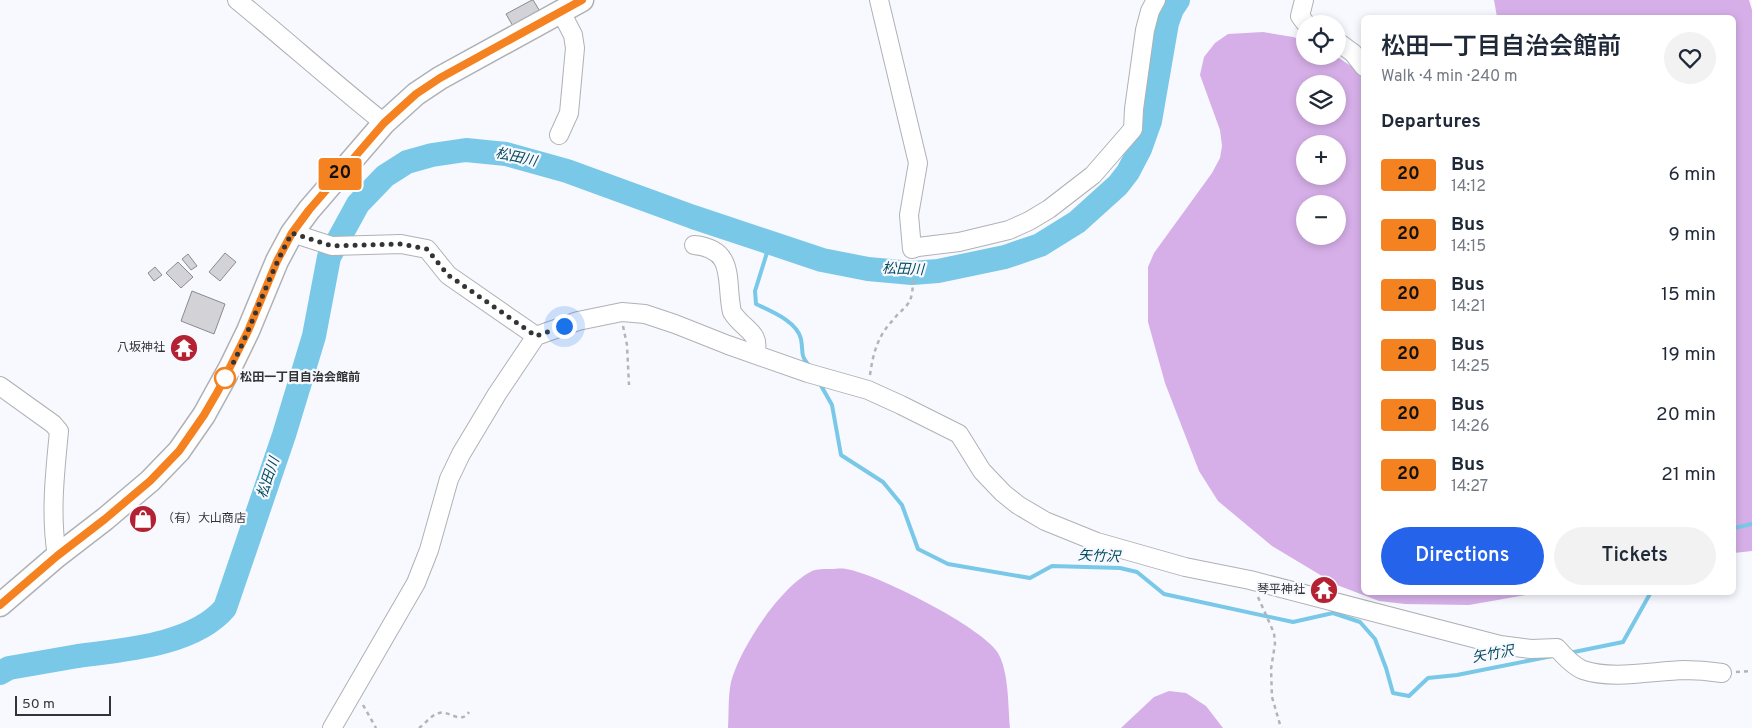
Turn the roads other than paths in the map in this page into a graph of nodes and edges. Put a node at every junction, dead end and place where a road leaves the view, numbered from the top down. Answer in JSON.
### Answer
{"nodes":[{"id":1,"x":237,"y":0,"type":"edge"},
{"id":2,"x":582,"y":0,"type":"edge"},
{"id":3,"x":880,"y":0,"type":"edge"},
{"id":4,"x":1156,"y":0,"type":"edge"},
{"id":5,"x":1304,"y":0,"type":"edge"},
{"id":6,"x":561,"y":12,"type":"junction"},
{"id":7,"x":1300,"y":15,"type":"edge"},
{"id":8,"x":1346,"y":48,"type":"edge"},
{"id":9,"x":1361,"y":63,"type":"edge"},
{"id":10,"x":384,"y":123,"type":"junction"},
{"id":11,"x":558,"y":135,"type":"dead end"},
{"id":12,"x":292,"y":233,"type":"junction"},
{"id":13,"x":694,"y":245,"type":"dead end"},
{"id":14,"x":536,"y":336,"type":"junction"},
{"id":15,"x":755,"y":354,"type":"junction"},
{"id":16,"x":0,"y":386,"type":"edge"},
{"id":17,"x":57,"y":556,"type":"junction"},
{"id":18,"x":0,"y":605,"type":"edge"},
{"id":19,"x":1722,"y":673,"type":"dead end"},
{"id":20,"x":332,"y":728,"type":"edge"}],
"edges":[{"from":1,"to":10,"type":"street"},
{"from":2,"to":6,"type":"main road"},
{"from":3,"to":4,"type":"street"},
{"from":5,"to":7,"type":"street"},
{"from":6,"to":10,"type":"main road"},
{"from":6,"to":11,"type":"street"},
{"from":8,"to":9,"type":"street"},
{"from":10,"to":12,"type":"main road"},
{"from":12,"to":14,"type":"street"},
{"from":12,"to":17,"type":"main road"},
{"from":13,"to":15,"type":"street"},
{"from":14,"to":15,"type":"street"},
{"from":14,"to":20,"type":"street"},
{"from":15,"to":19,"type":"street"},
{"from":16,"to":17,"type":"street"},
{"from":17,"to":18,"type":"main road"}]}
